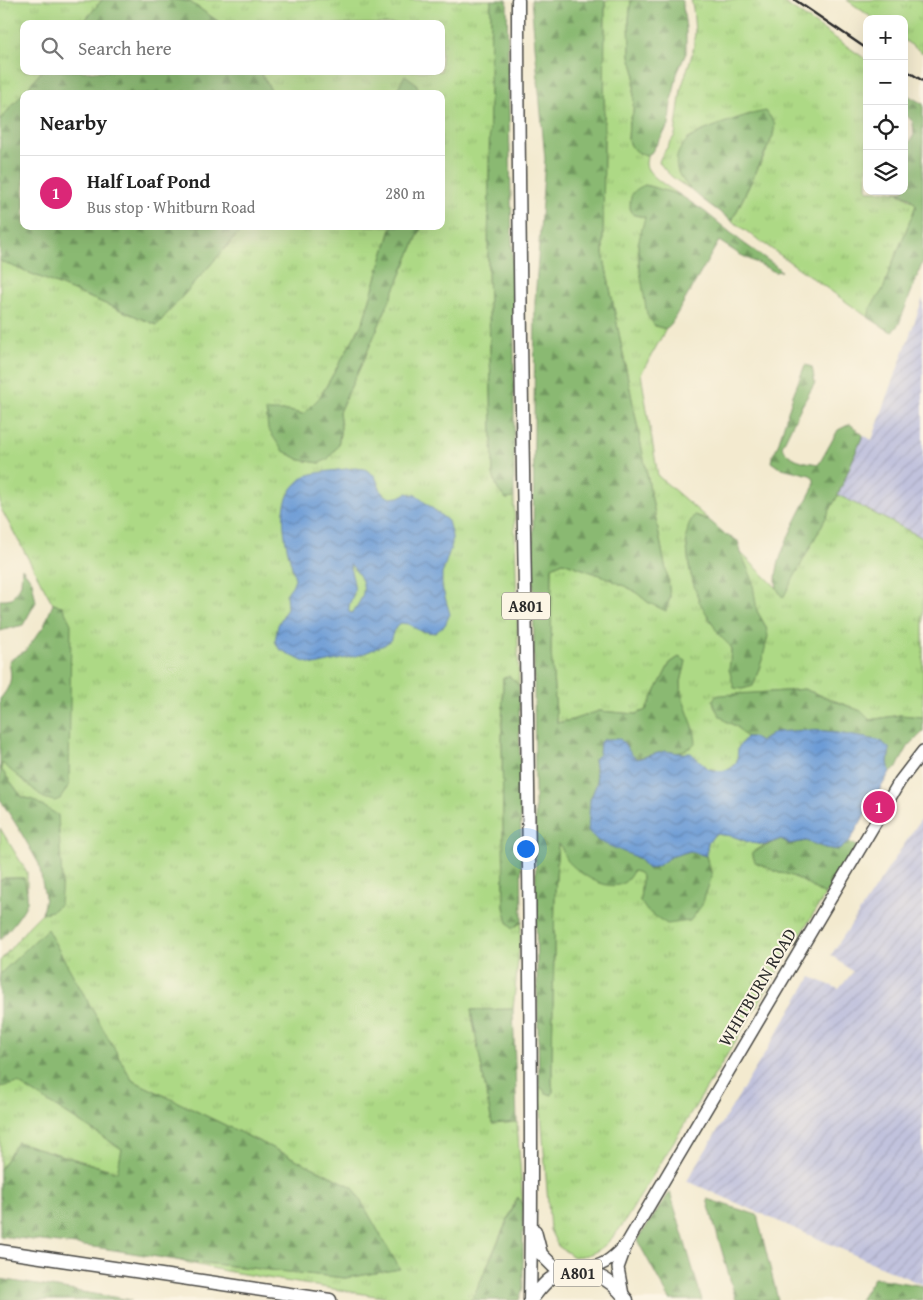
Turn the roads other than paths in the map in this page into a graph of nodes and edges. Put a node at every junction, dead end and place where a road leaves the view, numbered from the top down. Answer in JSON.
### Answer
{"nodes":[{"id":1,"x":518,"y":0,"type":"edge"},
{"id":2,"x":923,"y":752,"type":"edge"},
{"id":3,"x":532,"y":1212,"type":"junction"},
{"id":4,"x":626,"y":1243,"type":"junction"},
{"id":5,"x":0,"y":1251,"type":"edge"},
{"id":6,"x":572,"y":1272,"type":"junction"},
{"id":7,"x":625,"y":1298,"type":"edge"},
{"id":8,"x":330,"y":1300,"type":"edge"},
{"id":9,"x":531,"y":1300,"type":"edge"}],
"edges":[{"from":1,"to":3,"type":"main road","number":"A801"},
{"from":2,"to":4,"type":"main road","name":"WHITBURN ROAD"},
{"from":3,"to":6,"type":"main road","number":"A801"},
{"from":3,"to":9,"type":"main road","number":"A801"},
{"from":4,"to":6,"type":"main road","name":"WHITBURN ROAD"},
{"from":4,"to":7,"type":"main road","name":"WHITBURN ROAD"},
{"from":5,"to":8,"type":"main road"},
{"from":6,"to":7,"type":"main road","number":"A801"},
{"from":6,"to":9,"type":"main road","number":"A801"}]}
